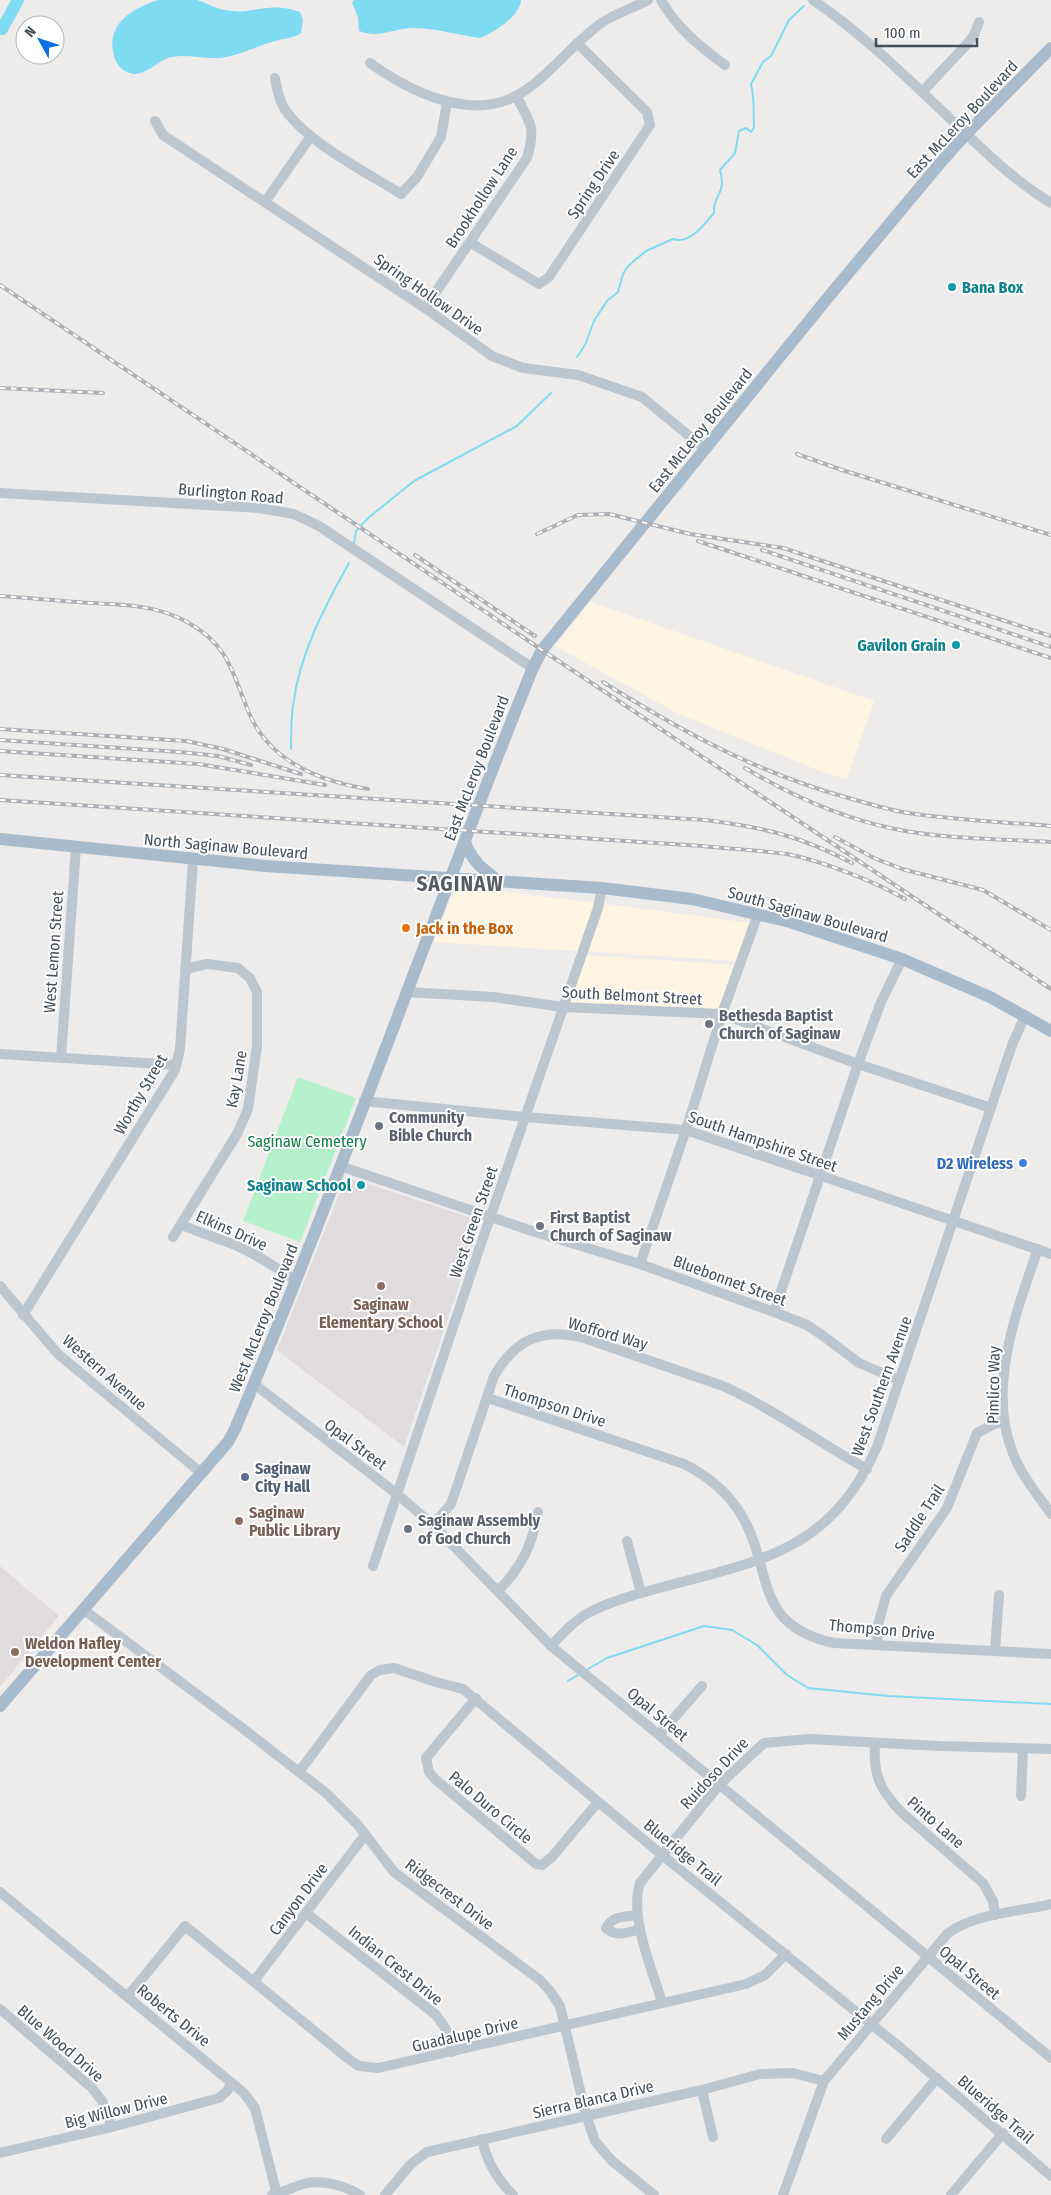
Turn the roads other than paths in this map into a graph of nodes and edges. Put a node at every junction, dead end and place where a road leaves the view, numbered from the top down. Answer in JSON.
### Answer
{"nodes":[{"id":1,"x":648,"y":0,"type":"edge"},
{"id":2,"x":661,"y":0,"type":"edge"},
{"id":3,"x":813,"y":0,"type":"edge"},
{"id":4,"x":979,"y":22,"type":"dead end"},
{"id":5,"x":576,"y":43,"type":"junction"},
{"id":6,"x":1051,"y":48,"type":"edge"},
{"id":7,"x":370,"y":63,"type":"dead end"},
{"id":8,"x":725,"y":65,"type":"dead end"},
{"id":9,"x":275,"y":78,"type":"dead end"},
{"id":10,"x":922,"y":92,"type":"junction"},
{"id":11,"x":516,"y":96,"type":"junction"},
{"id":12,"x":447,"y":102,"type":"junction"},
{"id":13,"x":154,"y":120,"type":"dead end"},
{"id":14,"x":966,"y":134,"type":"junction"},
{"id":15,"x":311,"y":136,"type":"junction"},
{"id":16,"x":265,"y":202,"type":"junction"},
{"id":17,"x":1051,"y":203,"type":"edge"},
{"id":18,"x":471,"y":242,"type":"junction"},
{"id":19,"x":425,"y":308,"type":"junction"},
{"id":20,"x":705,"y":449,"type":"junction"},
{"id":21,"x":0,"y":493,"type":"edge"},
{"id":22,"x":532,"y":670,"type":"junction"},
{"id":23,"x":0,"y":839,"type":"edge"},
{"id":24,"x":465,"y":842,"type":"junction"},
{"id":25,"x":76,"y":847,"type":"junction"},
{"id":26,"x":193,"y":860,"type":"junction"},
{"id":27,"x":449,"y":880,"type":"junction"},
{"id":28,"x":500,"y":882,"type":"junction"},
{"id":29,"x":602,"y":888,"type":"junction"},
{"id":30,"x":758,"y":914,"type":"junction"},
{"id":31,"x":902,"y":959,"type":"junction"},
{"id":32,"x":186,"y":969,"type":"junction"},
{"id":33,"x":406,"y":992,"type":"junction"},
{"id":34,"x":563,"y":1007,"type":"junction"},
{"id":35,"x":722,"y":1014,"type":"junction"},
{"id":36,"x":1025,"y":1016,"type":"junction"},
{"id":37,"x":1051,"y":1031,"type":"edge"},
{"id":38,"x":0,"y":1054,"type":"edge"},
{"id":39,"x":61,"y":1058,"type":"junction"},
{"id":40,"x":858,"y":1064,"type":"junction"},
{"id":41,"x":176,"y":1065,"type":"junction"},
{"id":42,"x":364,"y":1101,"type":"junction"},
{"id":43,"x":991,"y":1108,"type":"junction"},
{"id":44,"x":525,"y":1117,"type":"junction"},
{"id":45,"x":686,"y":1130,"type":"junction"},
{"id":46,"x":340,"y":1166,"type":"junction"},
{"id":47,"x":820,"y":1176,"type":"junction"},
{"id":48,"x":491,"y":1217,"type":"junction"},
{"id":49,"x":953,"y":1220,"type":"junction"},
{"id":50,"x":182,"y":1224,"type":"junction"},
{"id":51,"x":174,"y":1237,"type":"dead end"},
{"id":52,"x":1038,"y":1249,"type":"junction"},
{"id":53,"x":1051,"y":1254,"type":"edge"},
{"id":54,"x":640,"y":1264,"type":"junction"},
{"id":55,"x":296,"y":1280,"type":"junction"},
{"id":56,"x":0,"y":1286,"type":"edge"},
{"id":57,"x":774,"y":1312,"type":"junction"},
{"id":58,"x":23,"y":1315,"type":"junction"},
{"id":59,"x":899,"y":1380,"type":"junction"},
{"id":60,"x":254,"y":1384,"type":"junction"},
{"id":61,"x":488,"y":1398,"type":"junction"},
{"id":62,"x":1004,"y":1422,"type":"junction"},
{"id":63,"x":868,"y":1469,"type":"junction"},
{"id":64,"x":200,"y":1472,"type":"junction"},
{"id":65,"x":396,"y":1494,"type":"junction"},
{"id":66,"x":538,"y":1512,"type":"dead end"},
{"id":67,"x":1051,"y":1514,"type":"edge"},
{"id":68,"x":433,"y":1525,"type":"junction"},
{"id":69,"x":627,"y":1541,"type":"dead end"},
{"id":70,"x":759,"y":1560,"type":"junction"},
{"id":71,"x":373,"y":1566,"type":"dead end"},
{"id":72,"x":498,"y":1591,"type":"junction"},
{"id":73,"x":641,"y":1593,"type":"junction"},
{"id":74,"x":999,"y":1595,"type":"dead end"},
{"id":75,"x":84,"y":1610,"type":"junction"},
{"id":76,"x":877,"y":1645,"type":"junction"},
{"id":77,"x":551,"y":1646,"type":"junction"},
{"id":78,"x":995,"y":1651,"type":"junction"},
{"id":79,"x":1051,"y":1654,"type":"edge"},
{"id":80,"x":702,"y":1686,"type":"dead end"},
{"id":81,"x":476,"y":1698,"type":"junction"},
{"id":82,"x":0,"y":1706,"type":"edge"},
{"id":83,"x":659,"y":1735,"type":"junction"},
{"id":84,"x":875,"y":1742,"type":"junction"},
{"id":85,"x":1023,"y":1748,"type":"junction"},
{"id":86,"x":1051,"y":1748,"type":"edge"},
{"id":87,"x":299,"y":1772,"type":"junction"},
{"id":88,"x":720,"y":1785,"type":"junction"},
{"id":89,"x":1021,"y":1796,"type":"dead end"},
{"id":90,"x":598,"y":1802,"type":"junction"},
{"id":91,"x":365,"y":1835,"type":"junction"},
{"id":92,"x":662,"y":1855,"type":"junction"},
{"id":93,"x":0,"y":1892,"type":"edge"},
{"id":94,"x":1051,"y":1904,"type":"edge"},
{"id":95,"x":306,"y":1913,"type":"junction"},
{"id":96,"x":638,"y":1915,"type":"junction"},
{"id":97,"x":995,"y":1915,"type":"junction"},
{"id":98,"x":640,"y":1929,"type":"junction"},
{"id":99,"x":786,"y":1954,"type":"junction"},
{"id":100,"x":928,"y":1957,"type":"junction"},
{"id":101,"x":254,"y":1981,"type":"junction"},
{"id":102,"x":128,"y":1996,"type":"junction"},
{"id":103,"x":662,"y":2002,"type":"junction"},
{"id":104,"x":0,"y":2009,"type":"edge"},
{"id":105,"x":871,"y":2023,"type":"junction"},
{"id":106,"x":565,"y":2026,"type":"junction"},
{"id":107,"x":452,"y":2052,"type":"junction"},
{"id":108,"x":1051,"y":2058,"type":"edge"},
{"id":109,"x":937,"y":2078,"type":"junction"},
{"id":110,"x":824,"y":2081,"type":"junction"},
{"id":111,"x":232,"y":2083,"type":"junction"},
{"id":112,"x":702,"y":2090,"type":"junction"},
{"id":113,"x":586,"y":2115,"type":"junction"},
{"id":114,"x":112,"y":2127,"type":"junction"},
{"id":115,"x":1003,"y":2133,"type":"junction"},
{"id":116,"x":713,"y":2137,"type":"dead end"},
{"id":117,"x":482,"y":2139,"type":"junction"},
{"id":118,"x":886,"y":2139,"type":"dead end"},
{"id":119,"x":0,"y":2153,"type":"edge"},
{"id":120,"x":1051,"y":2176,"type":"edge"},
{"id":121,"x":275,"y":2195,"type":"edge"},
{"id":122,"x":360,"y":2195,"type":"edge"},
{"id":123,"x":385,"y":2195,"type":"edge"},
{"id":124,"x":513,"y":2195,"type":"edge"},
{"id":125,"x":654,"y":2195,"type":"edge"},
{"id":126,"x":783,"y":2195,"type":"edge"},
{"id":127,"x":951,"y":2195,"type":"edge"}],
"edges":[{"from":1,"to":5,"type":"street"},
{"from":2,"to":8,"type":"street"},
{"from":3,"to":10,"type":"street"},
{"from":4,"to":10,"type":"street"},
{"from":5,"to":11,"type":"street"},
{"from":5,"to":18,"type":"street","name":"Spring Drive"},
{"from":6,"to":14,"type":"main road","name":"East McLeroy Boulevard"},
{"from":7,"to":12,"type":"street"},
{"from":9,"to":15,"type":"street"},
{"from":10,"to":14,"type":"street"},
{"from":11,"to":12,"type":"street"},
{"from":11,"to":18,"type":"street","name":"Brookhollow Lane"},
{"from":12,"to":15,"type":"street"},
{"from":13,"to":16,"type":"street","name":"Spring Hollow Drive"},
{"from":14,"to":17,"type":"street"},
{"from":14,"to":20,"type":"main road","name":"East McLeroy Boulevard"},
{"from":15,"to":16,"type":"street"},
{"from":16,"to":19,"type":"street","name":"Spring Hollow Drive"},
{"from":18,"to":19,"type":"street","name":"Brookhollow Lane"},
{"from":19,"to":20,"type":"street","name":"Spring Hollow Drive"},
{"from":20,"to":22,"type":"main road","name":"East McLeroy Boulevard"},
{"from":21,"to":22,"type":"street","name":"Burlington Road"},
{"from":22,"to":24,"type":"main road","name":"East McLeroy Boulevard"},
{"from":23,"to":25,"type":"main road","name":"North Saginaw Boulevard"},
{"from":24,"to":27,"type":"main road","name":"East McLeroy Boulevard"},
{"from":24,"to":28,"type":"main road"},
{"from":25,"to":26,"type":"main road","name":"North Saginaw Boulevard"},
{"from":25,"to":39,"type":"street","name":"West Lemon Street"},
{"from":26,"to":27,"type":"main road","name":"North Saginaw Boulevard"},
{"from":26,"to":32,"type":"street","name":"Worthy Street"},
{"from":27,"to":28,"type":"main road","name":"South Saginaw Boulevard"},
{"from":27,"to":33,"type":"main road","name":"West McLeroy Boulevard"},
{"from":28,"to":29,"type":"main road","name":"South Saginaw Boulevard"},
{"from":29,"to":30,"type":"main road","name":"South Saginaw Boulevard"},
{"from":29,"to":34,"type":"street","name":"West Green Street"},
{"from":30,"to":31,"type":"main road","name":"South Saginaw Boulevard"},
{"from":30,"to":35,"type":"street"},
{"from":31,"to":36,"type":"main road","name":"South Saginaw Boulevard"},
{"from":31,"to":40,"type":"street"},
{"from":32,"to":41,"type":"street","name":"Worthy Street"},
{"from":32,"to":50,"type":"street","name":"Kay Lane"},
{"from":33,"to":34,"type":"street","name":"South Belmont Street"},
{"from":33,"to":42,"type":"main road","name":"West McLeroy Boulevard"},
{"from":34,"to":35,"type":"street","name":"South Belmont Street"},
{"from":34,"to":44,"type":"street","name":"West Green Street"},
{"from":35,"to":40,"type":"street","name":"South Belmont Street"},
{"from":35,"to":45,"type":"street"},
{"from":36,"to":37,"type":"main road","name":"South Saginaw Boulevard"},
{"from":36,"to":43,"type":"street","name":"West Southern Avenue"},
{"from":38,"to":39,"type":"street"},
{"from":39,"to":41,"type":"street"},
{"from":40,"to":43,"type":"street","name":"South Belmont Street"},
{"from":40,"to":47,"type":"street"},
{"from":41,"to":58,"type":"street","name":"Worthy Street"},
{"from":42,"to":44,"type":"street","name":"South Hampshire Street"},
{"from":42,"to":46,"type":"main road","name":"West McLeroy Boulevard"},
{"from":43,"to":49,"type":"street","name":"West Southern Avenue"},
{"from":44,"to":45,"type":"street","name":"South Hampshire Street"},
{"from":44,"to":48,"type":"street","name":"West Green Street"},
{"from":45,"to":47,"type":"street","name":"South Hampshire Street"},
{"from":45,"to":54,"type":"street"},
{"from":46,"to":48,"type":"street","name":"Bluebonnet Street"},
{"from":46,"to":55,"type":"main road","name":"West McLeroy Boulevard"},
{"from":47,"to":49,"type":"street","name":"South Hampshire Street"},
{"from":47,"to":57,"type":"street"},
{"from":48,"to":54,"type":"street","name":"Bluebonnet Street"},
{"from":48,"to":65,"type":"street","name":"West Green Street"},
{"from":49,"to":52,"type":"street","name":"South Hampshire Street"},
{"from":49,"to":59,"type":"street","name":"West Southern Avenue"},
{"from":50,"to":51,"type":"street","name":"Kay Lane"},
{"from":50,"to":55,"type":"street","name":"Elkins Drive"},
{"from":52,"to":53,"type":"street","name":"South Hampshire Street"},
{"from":52,"to":62,"type":"street","name":"Pimlico Way"},
{"from":54,"to":57,"type":"street","name":"Bluebonnet Street"},
{"from":55,"to":60,"type":"main road","name":"West McLeroy Boulevard"},
{"from":56,"to":58,"type":"street","name":"Western Avenue"},
{"from":57,"to":59,"type":"street","name":"Bluebonnet Street"},
{"from":58,"to":64,"type":"street","name":"Western Avenue"},
{"from":59,"to":63,"type":"street","name":"West Southern Avenue"},
{"from":60,"to":64,"type":"main road","name":"West McLeroy Boulevard"},
{"from":60,"to":65,"type":"street","name":"Opal Street"},
{"from":61,"to":63,"type":"street","name":"Wofford Way"},
{"from":61,"to":68,"type":"street","name":"Wofford Way"},
{"from":61,"to":70,"type":"street","name":"Thompson Drive"},
{"from":62,"to":67,"type":"street","name":"Pimlico Way"},
{"from":62,"to":76,"type":"street","name":"Saddle Trail"},
{"from":63,"to":70,"type":"street","name":"West Southern Avenue"},
{"from":64,"to":75,"type":"main road","name":"West McLeroy Boulevard"},
{"from":65,"to":68,"type":"street","name":"Opal Street"},
{"from":65,"to":71,"type":"street","name":"West Green Street"},
{"from":66,"to":72,"type":"street"},
{"from":68,"to":72,"type":"street","name":"Opal Street"},
{"from":69,"to":73,"type":"street"},
{"from":70,"to":73,"type":"street","name":"West Southern Avenue"},
{"from":70,"to":76,"type":"street","name":"Thompson Drive"},
{"from":72,"to":77,"type":"street","name":"Opal Street"},
{"from":73,"to":77,"type":"street","name":"West Southern Avenue"},
{"from":74,"to":78,"type":"street"},
{"from":75,"to":82,"type":"main road","name":"West McLeroy Boulevard"},
{"from":75,"to":87,"type":"street","name":"Ridgecrest Drive"},
{"from":76,"to":78,"type":"street","name":"Thompson Drive"},
{"from":77,"to":83,"type":"street","name":"Opal Street"},
{"from":78,"to":79,"type":"street","name":"Thompson Drive"},
{"from":80,"to":83,"type":"street"},
{"from":81,"to":87,"type":"street","name":"Blueridge Trail"},
{"from":81,"to":90,"type":"street","name":"Blueridge Trail"},
{"from":81,"to":90,"type":"street","name":"Palo Duro Circle"},
{"from":83,"to":88,"type":"street","name":"Opal Street"},
{"from":84,"to":85,"type":"street","name":"Ruidoso Drive"},
{"from":84,"to":88,"type":"street","name":"Ruidoso Drive"},
{"from":84,"to":97,"type":"street","name":"Pinto Lane"},
{"from":85,"to":86,"type":"street","name":"Ruidoso Drive"},
{"from":85,"to":89,"type":"street"},
{"from":87,"to":91,"type":"street","name":"Ridgecrest Drive"},
{"from":88,"to":92,"type":"street","name":"Ruidoso Drive"},
{"from":88,"to":100,"type":"street","name":"Opal Street"},
{"from":90,"to":92,"type":"street","name":"Blueridge Trail"},
{"from":91,"to":95,"type":"street","name":"Canyon Drive"},
{"from":91,"to":106,"type":"street","name":"Ridgecrest Drive"},
{"from":92,"to":96,"type":"street","name":"Ruidoso Drive"},
{"from":92,"to":99,"type":"street","name":"Blueridge Trail"},
{"from":93,"to":102,"type":"street","name":"Roberts Drive"},
{"from":94,"to":97,"type":"street","name":"Mustang Drive"},
{"from":95,"to":101,"type":"street","name":"Canyon Drive"},
{"from":95,"to":107,"type":"street","name":"Indian Crest Drive"},
{"from":96,"to":98,"type":"street","name":"Ruidoso Drive"},
{"from":96,"to":98,"type":"street"},
{"from":97,"to":100,"type":"street","name":"Mustang Drive"},
{"from":98,"to":103,"type":"street","name":"Ruidoso Drive"},
{"from":99,"to":103,"type":"street","name":"Guadalupe Drive"},
{"from":99,"to":105,"type":"street","name":"Blueridge Trail"},
{"from":100,"to":105,"type":"street","name":"Mustang Drive"},
{"from":100,"to":108,"type":"street","name":"Opal Street"},
{"from":101,"to":102,"type":"street","name":"Guadalupe Drive"},
{"from":101,"to":107,"type":"street","name":"Guadalupe Drive"},
{"from":102,"to":111,"type":"street","name":"Roberts Drive"},
{"from":103,"to":106,"type":"street","name":"Guadalupe Drive"},
{"from":104,"to":114,"type":"street","name":"Blue Wood Drive"},
{"from":105,"to":109,"type":"street","name":"Blueridge Trail"},
{"from":105,"to":110,"type":"street","name":"Mustang Drive"},
{"from":106,"to":107,"type":"street","name":"Guadalupe Drive"},
{"from":106,"to":113,"type":"street","name":"Ridgecrest Drive"},
{"from":109,"to":115,"type":"street","name":"Blueridge Trail"},
{"from":109,"to":118,"type":"street"},
{"from":110,"to":112,"type":"street","name":"Sierra Blanca Drive"},
{"from":110,"to":126,"type":"street","name":"Mustang Drive"},
{"from":111,"to":114,"type":"street","name":"Big Willow Drive"},
{"from":111,"to":121,"type":"street","name":"Roberts Drive"},
{"from":112,"to":113,"type":"street","name":"Sierra Blanca Drive"},
{"from":112,"to":116,"type":"street"},
{"from":113,"to":117,"type":"street","name":"Sierra Blanca Drive"},
{"from":113,"to":125,"type":"street","name":"Ridgecrest Drive"},
{"from":114,"to":119,"type":"street","name":"Big Willow Drive"},
{"from":115,"to":120,"type":"street","name":"Blueridge Trail"},
{"from":115,"to":127,"type":"street"},
{"from":117,"to":123,"type":"street","name":"Sierra Blanca Drive"},
{"from":117,"to":124,"type":"street"},
{"from":121,"to":122,"type":"street"}]}
